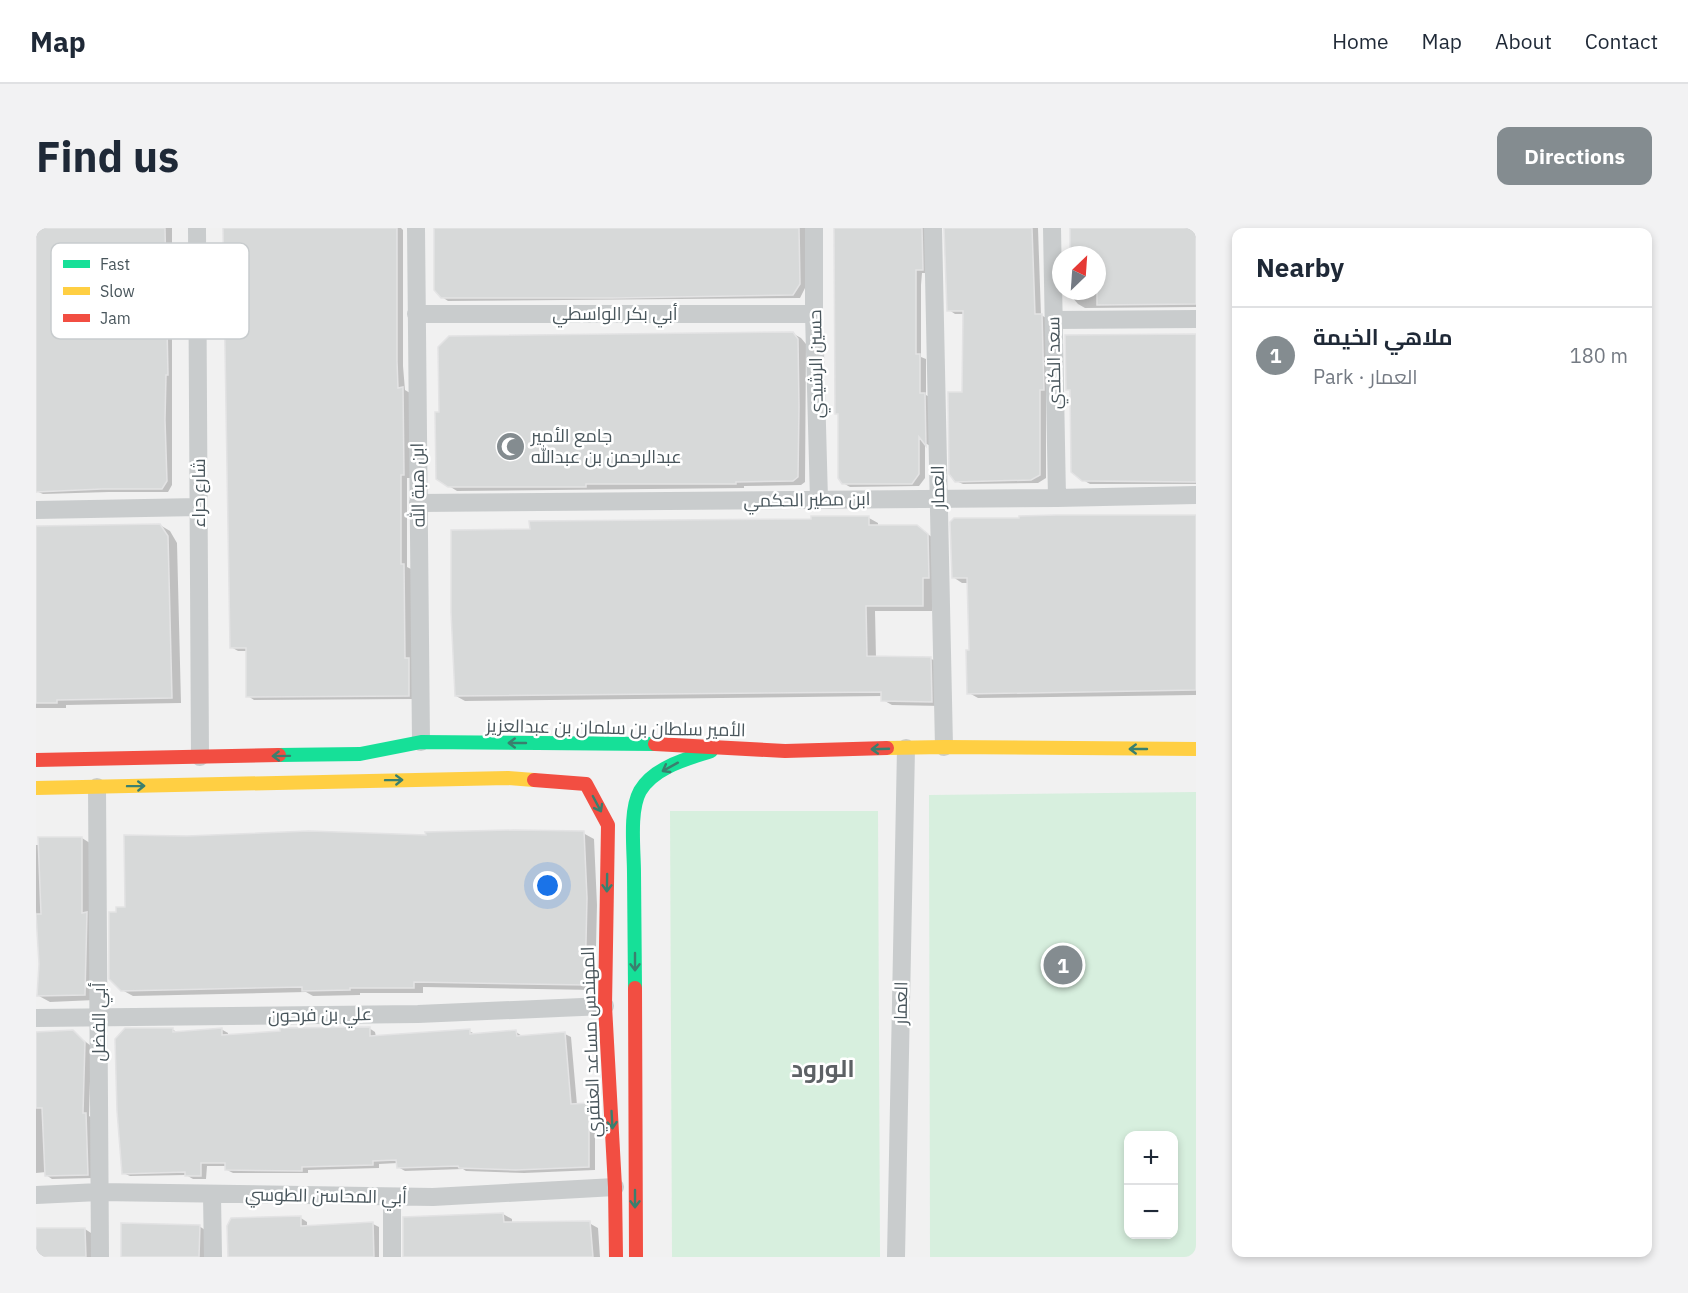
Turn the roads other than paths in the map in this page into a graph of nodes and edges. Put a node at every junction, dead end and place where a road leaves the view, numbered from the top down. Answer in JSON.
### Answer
{"nodes":[{"id":1,"x":197,"y":228,"type":"edge"},
{"id":2,"x":416,"y":228,"type":"edge"},
{"id":3,"x":814,"y":228,"type":"edge"},
{"id":4,"x":933,"y":228,"type":"edge"},
{"id":5,"x":1052,"y":228,"type":"edge"},
{"id":6,"x":197,"y":243,"type":"edge"},
{"id":7,"x":416,"y":314,"type":"junction"},
{"id":8,"x":814,"y":314,"type":"junction"},
{"id":9,"x":1196,"y":319,"type":"edge"},
{"id":10,"x":1054,"y":320,"type":"junction"},
{"id":11,"x":198,"y":339,"type":"edge"},
{"id":12,"x":1196,"y":495,"type":"edge"},
{"id":13,"x":938,"y":498,"type":"junction"},
{"id":14,"x":1057,"y":498,"type":"junction"},
{"id":15,"x":819,"y":500,"type":"junction"},
{"id":16,"x":418,"y":503,"type":"junction"},
{"id":17,"x":199,"y":507,"type":"junction"},
{"id":18,"x":36,"y":510,"type":"edge"},
{"id":19,"x":421,"y":742,"type":"junction"},
{"id":20,"x":725,"y":747,"type":"junction"},
{"id":21,"x":944,"y":747,"type":"junction"},
{"id":22,"x":906,"y":748,"type":"junction"},
{"id":23,"x":1196,"y":750,"type":"edge"},
{"id":24,"x":360,"y":754,"type":"junction"},
{"id":25,"x":312,"y":755,"type":"junction"},
{"id":26,"x":200,"y":757,"type":"junction"},
{"id":27,"x":36,"y":760,"type":"edge"},
{"id":28,"x":368,"y":781,"type":"junction"},
{"id":29,"x":315,"y":782,"type":"junction"},
{"id":30,"x":97,"y":787,"type":"junction"},
{"id":31,"x":36,"y":788,"type":"edge"},
{"id":32,"x":605,"y":1006,"type":"junction"},
{"id":33,"x":36,"y":1018,"type":"edge"},
{"id":34,"x":99,"y":1018,"type":"junction"},
{"id":35,"x":615,"y":1187,"type":"junction"},
{"id":36,"x":99,"y":1192,"type":"junction"},
{"id":37,"x":36,"y":1195,"type":"edge"},
{"id":38,"x":212,"y":1195,"type":"junction"},
{"id":39,"x":392,"y":1197,"type":"junction"},
{"id":40,"x":100,"y":1257,"type":"edge"},
{"id":41,"x":213,"y":1257,"type":"edge"},
{"id":42,"x":392,"y":1257,"type":"edge"},
{"id":43,"x":616,"y":1257,"type":"edge"},
{"id":44,"x":636,"y":1257,"type":"edge"},
{"id":45,"x":896,"y":1257,"type":"edge"}],
"edges":[{"from":1,"to":6,"type":"street","name":"شارع حراء"},
{"from":2,"to":7,"type":"street","name":"ابن هبة الله"},
{"from":3,"to":8,"type":"street","name":"حسين الرشيدي"},
{"from":4,"to":13,"type":"street","name":"العمار"},
{"from":5,"to":10,"type":"street","name":"سعد الكندي"},
{"from":7,"to":8,"type":"street","name":"أبي بكر الواسطي"},
{"from":7,"to":16,"type":"street","name":"ابن هبة الله"},
{"from":8,"to":15,"type":"street","name":"حسين الرشيدي"},
{"from":9,"to":10,"type":"street"},
{"from":10,"to":14,"type":"street","name":"سعد الكندي"},
{"from":11,"to":17,"type":"street","name":"شارع حراء"},
{"from":12,"to":14,"type":"street","name":"ابن مطير الحكمي"},
{"from":13,"to":14,"type":"street","name":"ابن مطير الحكمي"},
{"from":13,"to":15,"type":"street","name":"ابن مطير الحكمي"},
{"from":13,"to":21,"type":"street","name":"العمار"},
{"from":15,"to":16,"type":"street","name":"ابن مطير الحكمي"},
{"from":16,"to":19,"type":"street","name":"ابن هبة الله"},
{"from":17,"to":18,"type":"street"},
{"from":17,"to":26,"type":"street","name":"شارع حراء"},
{"from":20,"to":19,"type":"street","name":"الأمير سلطان بن سلمان بن عبدالعزيز","one_way":true},
{"from":19,"to":24,"type":"street","name":"الأمير سلطان بن سلمان بن عبدالعزيز"},
{"from":22,"to":20,"type":"street","name":"الأمير سلطان بن سلمان بن عبدالعزيز","one_way":true},
{"from":20,"to":44,"type":"street","one_way":true},
{"from":21,"to":22,"type":"street","name":"الأمير سلطان بن سلمان بن عبدالعزيز"},
{"from":23,"to":21,"type":"street","name":"الأمير سلطان بن سلمان بن عبدالعزيز","one_way":true},
{"from":22,"to":45,"type":"street","name":"العمار"},
{"from":24,"to":25,"type":"street","name":"الأمير سلطان بن سلمان بن عبدالعزيز"},
{"from":24,"to":28,"type":"street"},
{"from":25,"to":26,"type":"street","name":"الأمير سلطان بن سلمان بن عبدالعزيز","one_way":true},
{"from":25,"to":29,"type":"street"},
{"from":26,"to":27,"type":"street","name":"الأمير سلطان بن سلمان بن عبدالعزيز"},
{"from":28,"to":29,"type":"street"},
{"from":28,"to":32,"type":"street","name":"المهندس مساعد العنقري","one_way":true},
{"from":30,"to":29,"type":"street","one_way":true},
{"from":30,"to":31,"type":"street"},
{"from":30,"to":34,"type":"street","name":"أبي الفضل"},
{"from":32,"to":34,"type":"street","name":"علي بن فرحون"},
{"from":32,"to":35,"type":"street","name":"المهندس مساعد العنقري","one_way":true},
{"from":33,"to":34,"type":"street","name":"علي بن فرحون"},
{"from":34,"to":36,"type":"street","name":"أبي الفضل"},
{"from":35,"to":39,"type":"street","name":"أبي المحاسن الطوسي"},
{"from":35,"to":43,"type":"street","name":"المهندس مساعد العنقري"},
{"from":36,"to":37,"type":"street","name":"أبي المحاسن الطوسي"},
{"from":36,"to":38,"type":"street","name":"أبي المحاسن الطوسي"},
{"from":36,"to":40,"type":"street","name":"أبي الفضل"},
{"from":38,"to":39,"type":"street","name":"أبي المحاسن الطوسي"},
{"from":38,"to":41,"type":"street"},
{"from":39,"to":42,"type":"street"}]}
